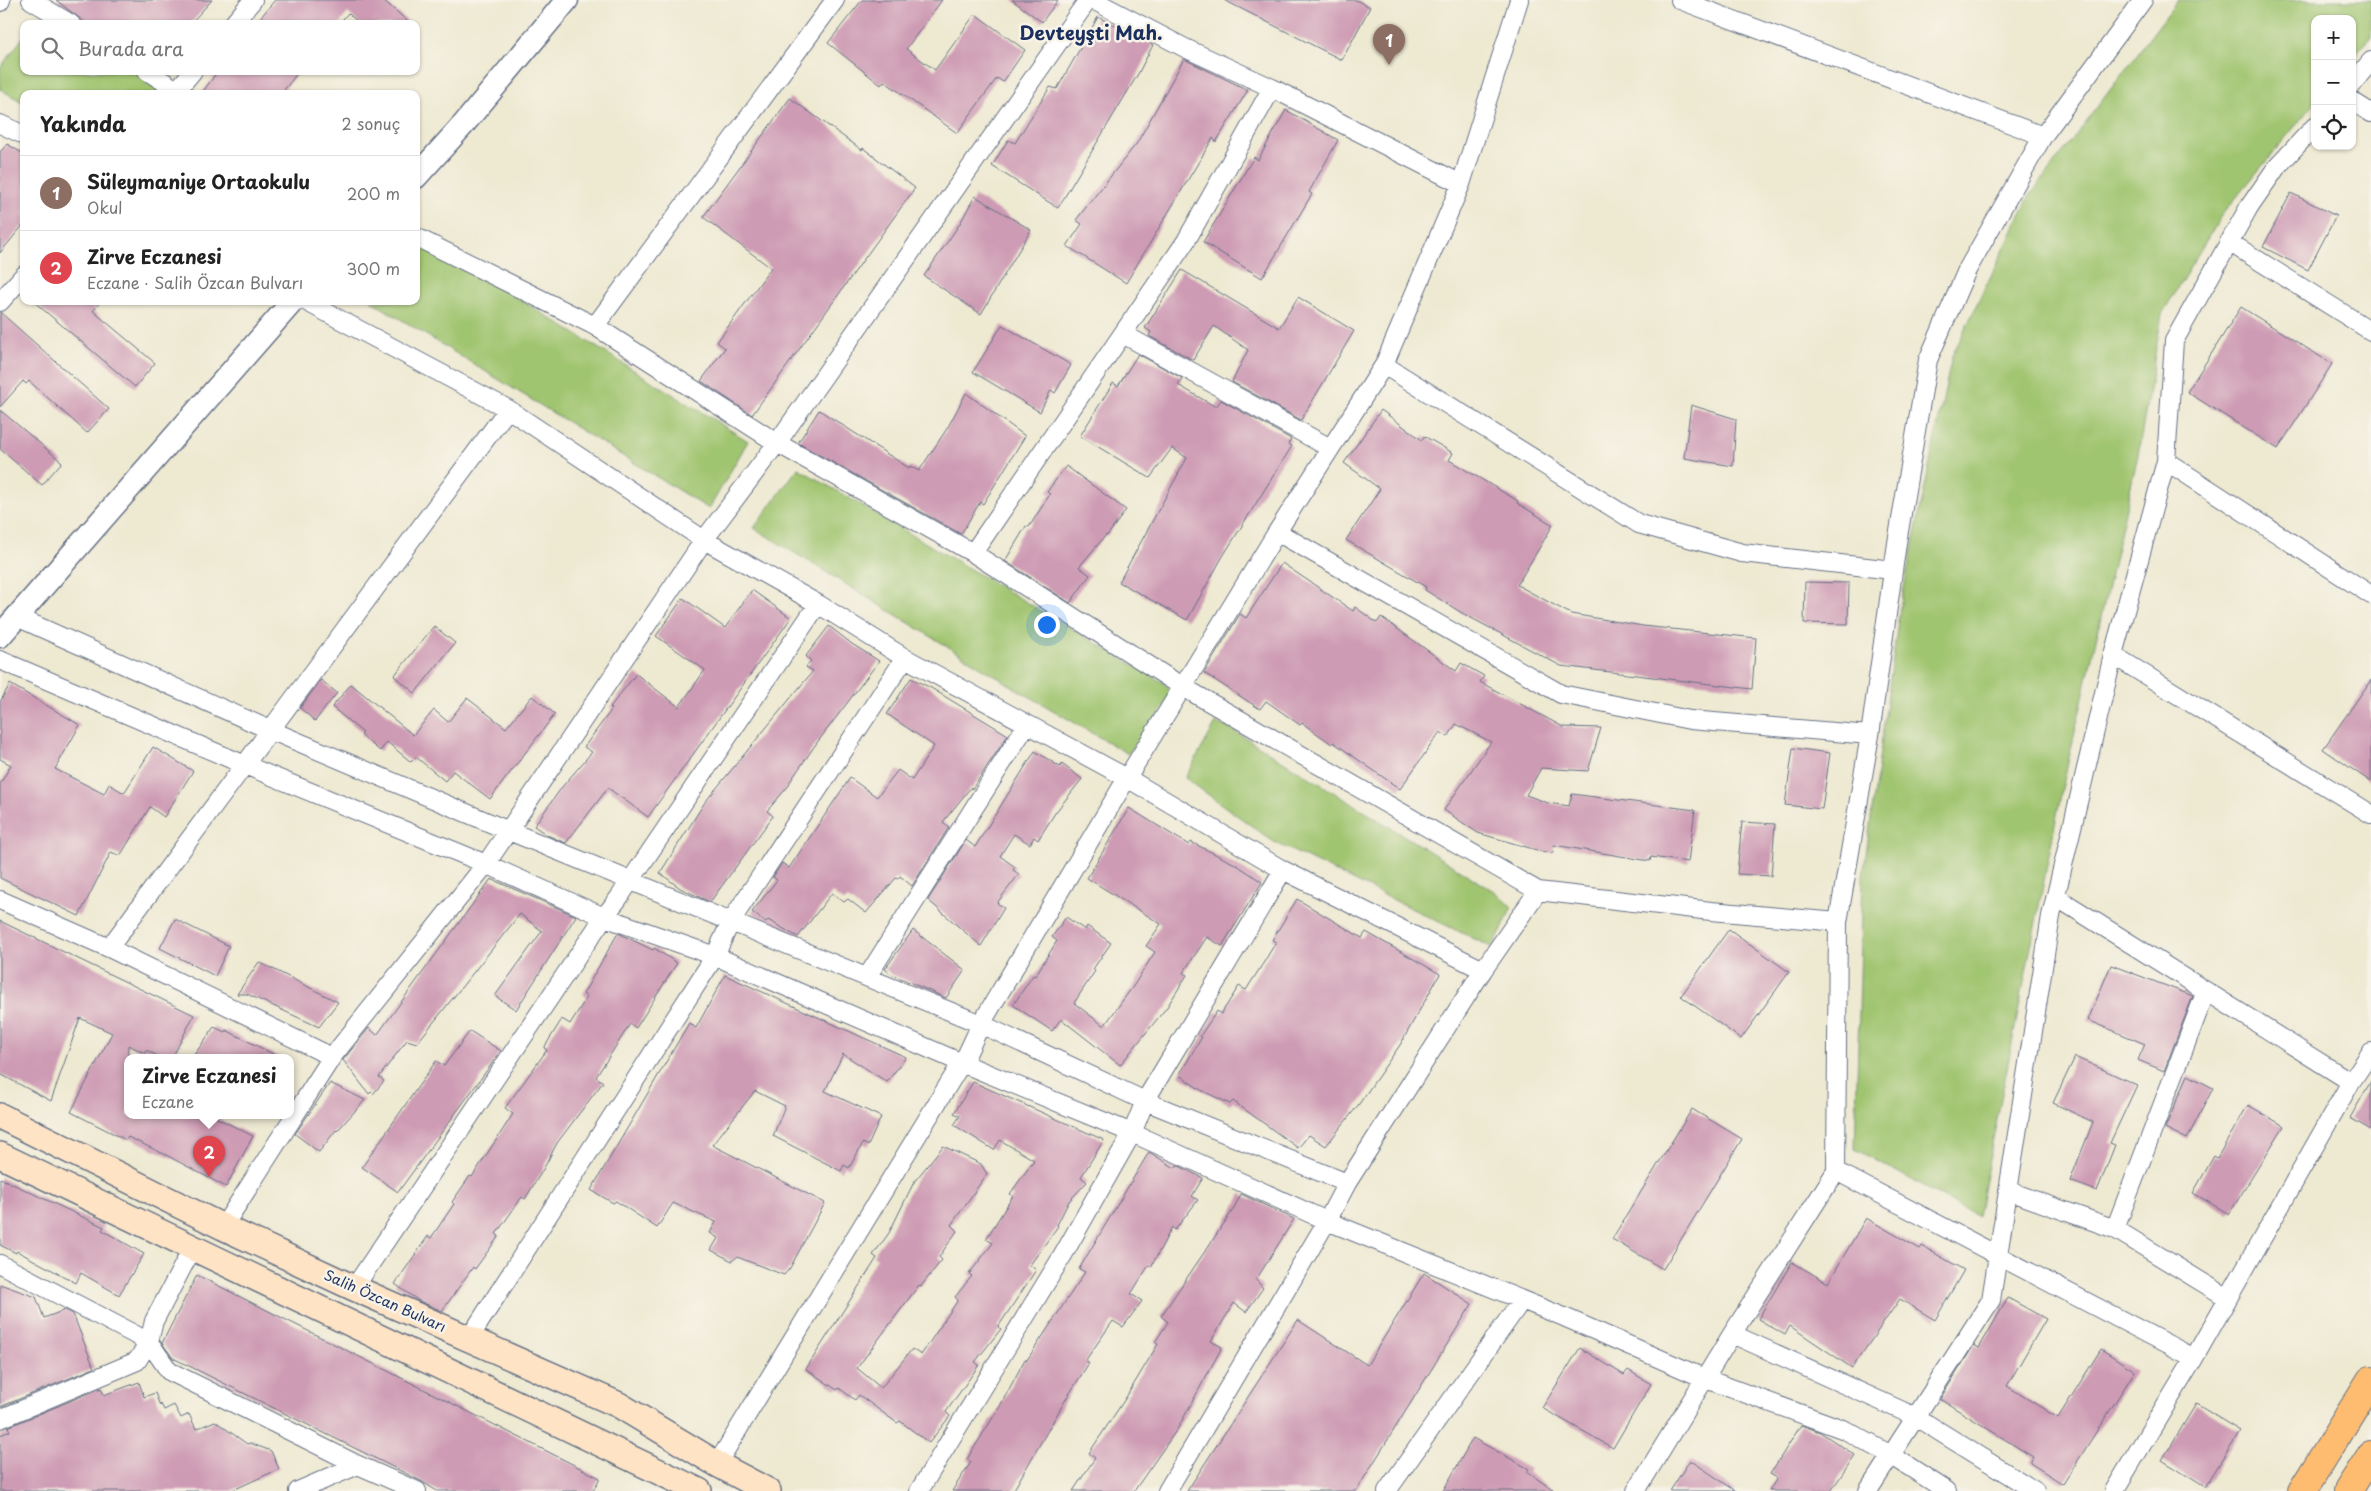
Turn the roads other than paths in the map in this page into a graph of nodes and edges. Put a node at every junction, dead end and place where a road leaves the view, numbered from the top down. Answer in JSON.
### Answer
{"nodes":[{"id":1,"x":31,"y":0,"type":"edge"},
{"id":2,"x":253,"y":0,"type":"edge"},
{"id":3,"x":567,"y":0,"type":"edge"},
{"id":4,"x":834,"y":0,"type":"edge"},
{"id":5,"x":1088,"y":0,"type":"edge"},
{"id":6,"x":1094,"y":0,"type":"edge"},
{"id":7,"x":1519,"y":0,"type":"edge"},
{"id":8,"x":1680,"y":0,"type":"edge"},
{"id":9,"x":2144,"y":0,"type":"edge"},
{"id":10,"x":64,"y":20,"type":"edge"},
{"id":11,"x":236,"y":20,"type":"edge"},
{"id":12,"x":2371,"y":61,"type":"edge"},
{"id":13,"x":153,"y":75,"type":"edge"},
{"id":14,"x":191,"y":75,"type":"edge"},
{"id":15,"x":2356,"y":79,"type":"edge"},
{"id":16,"x":1272,"y":88,"type":"junction"},
{"id":17,"x":177,"y":90,"type":"edge"},
{"id":18,"x":181,"y":90,"type":"edge"},
{"id":19,"x":2356,"y":104,"type":"edge"},
{"id":20,"x":2371,"y":113,"type":"edge"},
{"id":21,"x":0,"y":124,"type":"edge"},
{"id":22,"x":2311,"y":130,"type":"edge"},
{"id":23,"x":20,"y":132,"type":"edge"},
{"id":24,"x":2043,"y":136,"type":"junction"},
{"id":25,"x":420,"y":173,"type":"edge"},
{"id":26,"x":1461,"y":184,"type":"junction"},
{"id":27,"x":420,"y":239,"type":"edge"},
{"id":28,"x":2229,"y":242,"type":"junction"},
{"id":29,"x":20,"y":280,"type":"edge"},
{"id":30,"x":0,"y":302,"type":"edge"},
{"id":31,"x":290,"y":305,"type":"edge"},
{"id":32,"x":313,"y":305,"type":"edge"},
{"id":33,"x":595,"y":326,"type":"junction"},
{"id":34,"x":2371,"y":331,"type":"edge"},
{"id":35,"x":1123,"y":334,"type":"junction"},
{"id":36,"x":1384,"y":365,"type":"junction"},
{"id":37,"x":508,"y":409,"type":"junction"},
{"id":38,"x":777,"y":443,"type":"junction"},
{"id":39,"x":1330,"y":448,"type":"junction"},
{"id":40,"x":2166,"y":461,"type":"junction"},
{"id":41,"x":1277,"y":532,"type":"junction"},
{"id":42,"x":704,"y":540,"type":"junction"},
{"id":43,"x":973,"y":553,"type":"junction"},
{"id":44,"x":1894,"y":570,"type":"junction"},
{"id":45,"x":2371,"y":595,"type":"edge"},
{"id":46,"x":818,"y":604,"type":"junction"},
{"id":47,"x":17,"y":617,"type":"junction"},
{"id":48,"x":0,"y":636,"type":"edge"},
{"id":49,"x":2113,"y":656,"type":"junction"},
{"id":50,"x":905,"y":658,"type":"junction"},
{"id":51,"x":0,"y":660,"type":"edge"},
{"id":52,"x":1183,"y":687,"type":"junction"},
{"id":53,"x":1027,"y":724,"type":"junction"},
{"id":54,"x":270,"y":730,"type":"junction"},
{"id":55,"x":1870,"y":735,"type":"junction"},
{"id":56,"x":245,"y":765,"type":"junction"},
{"id":57,"x":1127,"y":778,"type":"junction"},
{"id":58,"x":2371,"y":814,"type":"edge"},
{"id":59,"x":509,"y":831,"type":"junction"},
{"id":60,"x":486,"y":864,"type":"junction"},
{"id":61,"x":1283,"y":870,"type":"junction"},
{"id":62,"x":630,"y":879,"type":"junction"},
{"id":63,"x":1538,"y":891,"type":"junction"},
{"id":64,"x":2056,"y":897,"type":"junction"},
{"id":65,"x":0,"y":900,"type":"edge"},
{"id":66,"x":604,"y":917,"type":"junction"},
{"id":67,"x":731,"y":921,"type":"junction"},
{"id":68,"x":1838,"y":922,"type":"junction"},
{"id":69,"x":109,"y":948,"type":"junction"},
{"id":70,"x":715,"y":956,"type":"junction"},
{"id":71,"x":1483,"y":970,"type":"junction"},
{"id":72,"x":867,"y":977,"type":"junction"},
{"id":73,"x":2206,"y":991,"type":"junction"},
{"id":74,"x":981,"y":1024,"type":"junction"},
{"id":75,"x":2371,"y":1052,"type":"edge"},
{"id":76,"x":332,"y":1057,"type":"junction"},
{"id":77,"x":962,"y":1063,"type":"junction"},
{"id":78,"x":2351,"y":1082,"type":"junction"},
{"id":79,"x":1145,"y":1101,"type":"junction"},
{"id":80,"x":0,"y":1116,"type":"edge"},
{"id":81,"x":294,"y":1116,"type":"edge"},
{"id":82,"x":292,"y":1119,"type":"edge"},
{"id":83,"x":1132,"y":1133,"type":"junction"},
{"id":84,"x":0,"y":1154,"type":"edge"},
{"id":85,"x":1836,"y":1171,"type":"junction"},
{"id":86,"x":1347,"y":1183,"type":"junction"},
{"id":87,"x":2009,"y":1191,"type":"junction"},
{"id":88,"x":1327,"y":1221,"type":"junction"},
{"id":89,"x":223,"y":1227,"type":"junction"},
{"id":90,"x":2115,"y":1230,"type":"junction"},
{"id":91,"x":193,"y":1247,"type":"junction"},
{"id":92,"x":1999,"y":1257,"type":"junction"},
{"id":93,"x":0,"y":1264,"type":"edge"},
{"id":94,"x":354,"y":1288,"type":"junction"},
{"id":95,"x":2228,"y":1298,"type":"junction"},
{"id":96,"x":1522,"y":1300,"type":"junction"},
{"id":97,"x":1732,"y":1334,"type":"junction"},
{"id":98,"x":470,"y":1337,"type":"junction"},
{"id":99,"x":150,"y":1342,"type":"junction"},
{"id":100,"x":2194,"y":1358,"type":"junction"},
{"id":101,"x":1706,"y":1379,"type":"junction"},
{"id":102,"x":2371,"y":1380,"type":"edge"},
{"id":103,"x":1916,"y":1417,"type":"junction"},
{"id":104,"x":0,"y":1419,"type":"edge"},
{"id":105,"x":1891,"y":1455,"type":"junction"},
{"id":106,"x":2371,"y":1455,"type":"edge"},
{"id":107,"x":717,"y":1464,"type":"junction"},
{"id":108,"x":358,"y":1465,"type":"junction"},
{"id":109,"x":685,"y":1488,"type":"edge"},
{"id":110,"x":298,"y":1491,"type":"edge"},
{"id":111,"x":417,"y":1491,"type":"edge"},
{"id":112,"x":768,"y":1491,"type":"edge"},
{"id":113,"x":920,"y":1491,"type":"edge"},
{"id":114,"x":1168,"y":1491,"type":"edge"},
{"id":115,"x":1387,"y":1491,"type":"edge"},
{"id":116,"x":1636,"y":1491,"type":"edge"},
{"id":117,"x":1868,"y":1491,"type":"edge"},
{"id":118,"x":1947,"y":1491,"type":"edge"},
{"id":119,"x":2035,"y":1491,"type":"edge"},
{"id":120,"x":2114,"y":1491,"type":"edge"},
{"id":121,"x":2302,"y":1491,"type":"edge"},
{"id":122,"x":2348,"y":1491,"type":"edge"}],
"edges":[{"from":1,"to":10,"type":"street"},
{"from":2,"to":11,"type":"street"},
{"from":3,"to":25,"type":"street"},
{"from":4,"to":33,"type":"street"},
{"from":5,"to":38,"type":"street"},
{"from":6,"to":16,"type":"street"},
{"from":7,"to":26,"type":"street"},
{"from":8,"to":24,"type":"street"},
{"from":9,"to":24,"type":"street"},
{"from":12,"to":15,"type":"street"},
{"from":13,"to":17,"type":"street"},
{"from":14,"to":18,"type":"street"},
{"from":16,"to":26,"type":"street"},
{"from":16,"to":35,"type":"street"},
{"from":19,"to":20,"type":"street"},
{"from":21,"to":23,"type":"street"},
{"from":22,"to":28,"type":"street"},
{"from":24,"to":44,"type":"street"},
{"from":26,"to":36,"type":"street"},
{"from":27,"to":33,"type":"street"},
{"from":28,"to":34,"type":"street"},
{"from":28,"to":40,"type":"street"},
{"from":29,"to":30,"type":"street"},
{"from":31,"to":47,"type":"street"},
{"from":32,"to":37,"type":"street"},
{"from":33,"to":38,"type":"street"},
{"from":35,"to":39,"type":"street"},
{"from":35,"to":43,"type":"street"},
{"from":36,"to":39,"type":"street"},
{"from":36,"to":44,"type":"street"},
{"from":37,"to":42,"type":"street"},
{"from":37,"to":54,"type":"street"},
{"from":38,"to":42,"type":"street"},
{"from":38,"to":43,"type":"street"},
{"from":39,"to":41,"type":"street"},
{"from":40,"to":45,"type":"street"},
{"from":40,"to":49,"type":"street"},
{"from":41,"to":52,"type":"street"},
{"from":41,"to":55,"type":"street"},
{"from":42,"to":46,"type":"street"},
{"from":42,"to":59,"type":"street"},
{"from":43,"to":52,"type":"street"},
{"from":44,"to":55,"type":"street"},
{"from":46,"to":50,"type":"street"},
{"from":46,"to":62,"type":"street"},
{"from":47,"to":48,"type":"street"},
{"from":47,"to":54,"type":"street"},
{"from":49,"to":58,"type":"street"},
{"from":49,"to":64,"type":"street"},
{"from":50,"to":53,"type":"street"},
{"from":50,"to":67,"type":"street"},
{"from":51,"to":56,"type":"street"},
{"from":52,"to":57,"type":"street"},
{"from":52,"to":63,"type":"street"},
{"from":53,"to":57,"type":"street"},
{"from":53,"to":72,"type":"street"},
{"from":54,"to":56,"type":"street"},
{"from":54,"to":59,"type":"street"},
{"from":55,"to":68,"type":"street"},
{"from":56,"to":60,"type":"street"},
{"from":56,"to":69,"type":"street"},
{"from":57,"to":61,"type":"street"},
{"from":57,"to":74,"type":"street"},
{"from":59,"to":60,"type":"street"},
{"from":59,"to":62,"type":"street"},
{"from":60,"to":66,"type":"street"},
{"from":60,"to":76,"type":"street"},
{"from":61,"to":71,"type":"street"},
{"from":61,"to":79,"type":"street"},
{"from":62,"to":66,"type":"street"},
{"from":62,"to":67,"type":"street"},
{"from":63,"to":68,"type":"street"},
{"from":63,"to":71,"type":"street"},
{"from":64,"to":73,"type":"street"},
{"from":64,"to":87,"type":"street"},
{"from":65,"to":69,"type":"street"},
{"from":66,"to":70,"type":"street"},
{"from":66,"to":94,"type":"street"},
{"from":67,"to":70,"type":"street"},
{"from":67,"to":72,"type":"street"},
{"from":68,"to":85,"type":"street"},
{"from":69,"to":76,"type":"street"},
{"from":70,"to":77,"type":"street"},
{"from":70,"to":98,"type":"street"},
{"from":71,"to":86,"type":"street"},
{"from":72,"to":74,"type":"street"},
{"from":73,"to":78,"type":"street"},
{"from":73,"to":90,"type":"street"},
{"from":74,"to":77,"type":"street"},
{"from":74,"to":79,"type":"street"},
{"from":75,"to":78,"type":"street"},
{"from":76,"to":81,"type":"street"},
{"from":77,"to":83,"type":"street"},
{"from":77,"to":107,"type":"street"},
{"from":78,"to":95,"type":"street"},
{"from":79,"to":83,"type":"street"},
{"from":79,"to":86,"type":"street"},
{"from":80,"to":89,"type":"main road","name":"Salih Özcan Bulvarı"},
{"from":82,"to":89,"type":"street"},
{"from":83,"to":88,"type":"street"},
{"from":83,"to":113,"type":"street"},
{"from":84,"to":91,"type":"main road"},
{"from":85,"to":92,"type":"street"},
{"from":85,"to":97,"type":"street"},
{"from":86,"to":88,"type":"street"},
{"from":87,"to":90,"type":"street"},
{"from":87,"to":92,"type":"street"},
{"from":88,"to":96,"type":"street"},
{"from":88,"to":114,"type":"street"},
{"from":89,"to":94,"type":"main road","name":"Salih Özcan Bulvarı"},
{"from":90,"to":95,"type":"street"},
{"from":91,"to":99,"type":"street"},
{"from":91,"to":109,"type":"main road"},
{"from":92,"to":100,"type":"street"},
{"from":92,"to":103,"type":"street"},
{"from":93,"to":99,"type":"street"},
{"from":94,"to":98,"type":"main road","name":"Salih Özcan Bulvarı"},
{"from":95,"to":100,"type":"street"},
{"from":96,"to":101,"type":"street"},
{"from":96,"to":115,"type":"street"},
{"from":97,"to":101,"type":"street"},
{"from":97,"to":103,"type":"street"},
{"from":98,"to":107,"type":"main road","name":"Salih Özcan Bulvarı"},
{"from":99,"to":104,"type":"street"},
{"from":99,"to":108,"type":"street"},
{"from":100,"to":120,"type":"street"},
{"from":101,"to":105,"type":"street"},
{"from":101,"to":116,"type":"street"},
{"from":102,"to":121,"type":"highway"},
{"from":103,"to":105,"type":"street"},
{"from":103,"to":119,"type":"street"},
{"from":105,"to":117,"type":"street"},
{"from":105,"to":118,"type":"street"},
{"from":106,"to":122,"type":"highway"},
{"from":107,"to":112,"type":"main road","name":"Salih Özcan Bulvarı"},
{"from":108,"to":110,"type":"street"},
{"from":108,"to":111,"type":"street"}]}
